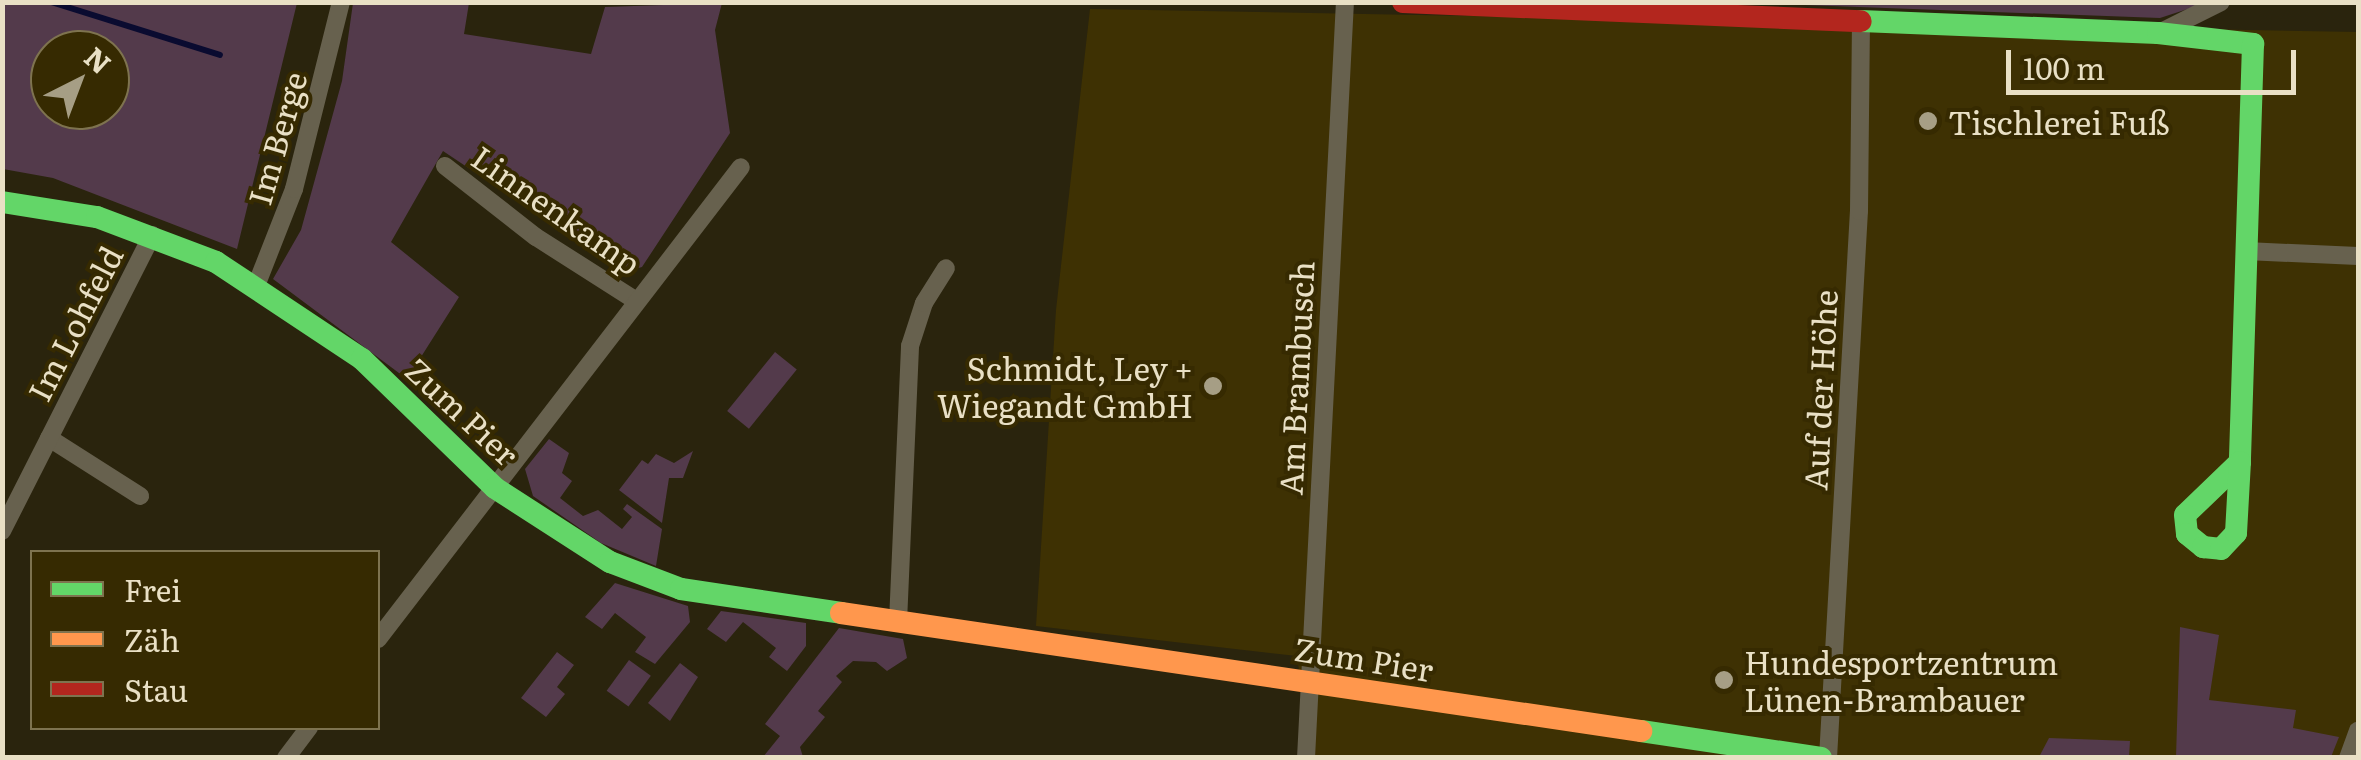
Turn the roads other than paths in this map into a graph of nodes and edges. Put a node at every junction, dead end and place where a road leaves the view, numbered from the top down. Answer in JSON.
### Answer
{"nodes":[{"id":1,"x":341,"y":2,"type":"edge"},
{"id":2,"x":1345,"y":2,"type":"edge"},
{"id":3,"x":1403,"y":2,"type":"edge"},
{"id":4,"x":2222,"y":2,"type":"edge"},
{"id":5,"x":1861,"y":25,"type":"junction"},
{"id":6,"x":2158,"y":33,"type":"junction"},
{"id":7,"x":445,"y":166,"type":"dead end"},
{"id":8,"x":741,"y":167,"type":"dead end"},
{"id":9,"x":2,"y":202,"type":"edge"},
{"id":10,"x":152,"y":235,"type":"junction"},
{"id":11,"x":2246,"y":251,"type":"junction"},
{"id":12,"x":2358,"y":256,"type":"edge"},
{"id":13,"x":946,"y":268,"type":"dead end"},
{"id":14,"x":256,"y":286,"type":"junction"},
{"id":15,"x":634,"y":300,"type":"junction"},
{"id":16,"x":49,"y":438,"type":"junction"},
{"id":17,"x":2240,"y":462,"type":"dead end"},
{"id":18,"x":495,"y":488,"type":"junction"},
{"id":19,"x":140,"y":496,"type":"dead end"},
{"id":20,"x":2,"y":531,"type":"edge"},
{"id":21,"x":898,"y":622,"type":"junction"},
{"id":22,"x":380,"y":636,"type":"edge"},
{"id":23,"x":1309,"y":682,"type":"junction"},
{"id":24,"x":308,"y":730,"type":"edge"},
{"id":25,"x":2358,"y":731,"type":"edge"},
{"id":26,"x":286,"y":758,"type":"edge"},
{"id":27,"x":1306,"y":758,"type":"edge"},
{"id":28,"x":1824,"y":758,"type":"edge"},
{"id":29,"x":2348,"y":758,"type":"edge"}],
"edges":[{"from":1,"to":14,"type":"street","name":"Im Berge"},
{"from":2,"to":23,"type":"street","name":"Am Brambusch"},
{"from":3,"to":5,"type":"street"},
{"from":4,"to":6,"type":"street"},
{"from":5,"to":6,"type":"street"},
{"from":5,"to":28,"type":"street","name":"Auf der Höhe"},
{"from":6,"to":11,"type":"street"},
{"from":7,"to":15,"type":"street","name":"Linnenkamp"},
{"from":8,"to":15,"type":"street","name":"Linnenkamp"},
{"from":9,"to":10,"type":"street","name":"Zum Pier"},
{"from":10,"to":14,"type":"street","name":"Zum Pier"},
{"from":10,"to":16,"type":"street","name":"Im Lohfeld"},
{"from":11,"to":12,"type":"street"},
{"from":11,"to":17,"type":"street"},
{"from":13,"to":21,"type":"street"},
{"from":14,"to":18,"type":"street","name":"Zum Pier"},
{"from":15,"to":18,"type":"street","name":"Linnenkamp"},
{"from":16,"to":19,"type":"street","name":"Im Lohfeld"},
{"from":16,"to":20,"type":"street","name":"Im Lohfeld"},
{"from":18,"to":21,"type":"street","name":"Zum Pier"},
{"from":18,"to":22,"type":"street","name":"Linnenkamp"},
{"from":21,"to":23,"type":"street","name":"Zum Pier"},
{"from":23,"to":27,"type":"street","name":"Am Brambusch"},
{"from":23,"to":28,"type":"street","name":"Zum Pier"},
{"from":24,"to":26,"type":"street"},
{"from":25,"to":29,"type":"street"}]}
